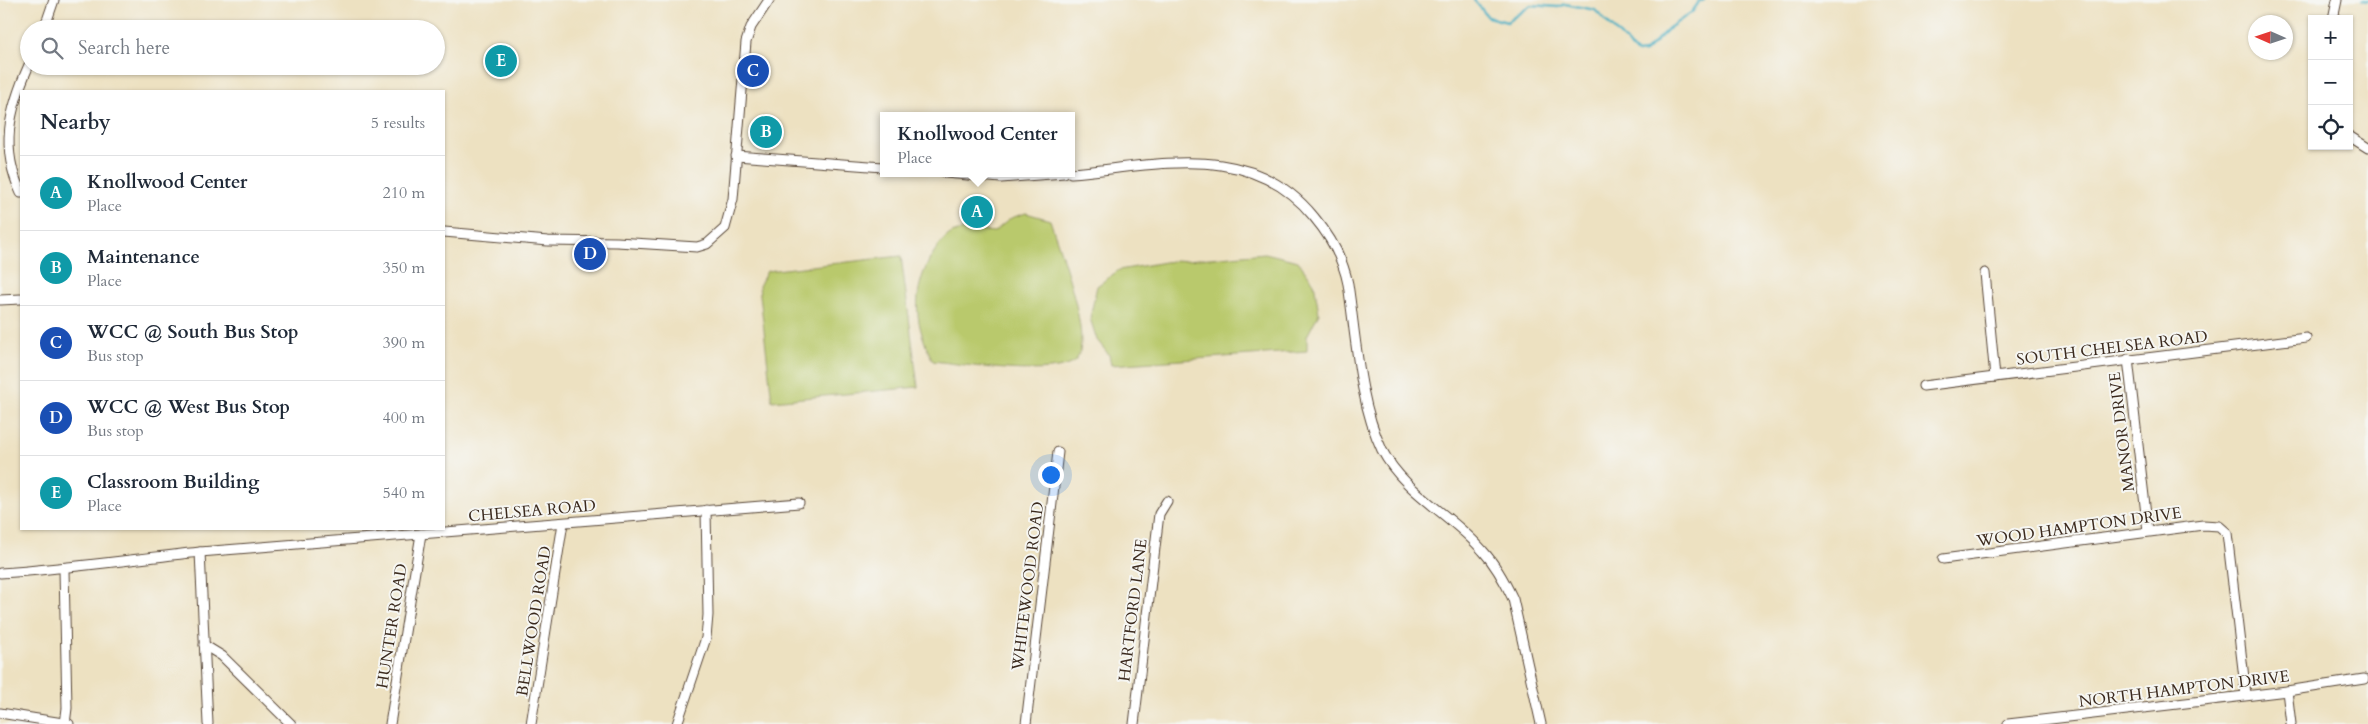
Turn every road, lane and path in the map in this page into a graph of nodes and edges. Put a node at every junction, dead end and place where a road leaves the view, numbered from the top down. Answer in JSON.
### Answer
{"nodes":[{"id":1,"x":54,"y":0,"type":"edge"},
{"id":2,"x":769,"y":0,"type":"edge"},
{"id":3,"x":2337,"y":0,"type":"edge"},
{"id":4,"x":2334,"y":15,"type":"edge"},
{"id":5,"x":47,"y":20,"type":"edge"},
{"id":6,"x":24,"y":75,"type":"edge"},
{"id":7,"x":2353,"y":139,"type":"edge"},
{"id":8,"x":2368,"y":148,"type":"edge"},
{"id":9,"x":736,"y":156,"type":"junction"},
{"id":10,"x":880,"y":167,"type":"edge"},
{"id":11,"x":1075,"y":173,"type":"edge"},
{"id":12,"x":991,"y":177,"type":"edge"},
{"id":13,"x":1014,"y":177,"type":"edge"},
{"id":14,"x":20,"y":191,"type":"edge"},
{"id":15,"x":445,"y":232,"type":"edge"},
{"id":16,"x":1985,"y":273,"type":"dead end"},
{"id":17,"x":20,"y":299,"type":"edge"},
{"id":18,"x":0,"y":300,"type":"edge"},
{"id":19,"x":2306,"y":338,"type":"dead end"},
{"id":20,"x":2128,"y":358,"type":"junction"},
{"id":21,"x":1995,"y":377,"type":"junction"},
{"id":22,"x":1923,"y":386,"type":"dead end"},
{"id":23,"x":1058,"y":452,"type":"dead end"},
{"id":24,"x":1167,"y":502,"type":"dead end"},
{"id":25,"x":798,"y":503,"type":"dead end"},
{"id":26,"x":706,"y":510,"type":"junction"},
{"id":27,"x":563,"y":523,"type":"junction"},
{"id":28,"x":2148,"y":531,"type":"junction"},
{"id":29,"x":421,"y":534,"type":"junction"},
{"id":30,"x":200,"y":552,"type":"junction"},
{"id":31,"x":1943,"y":559,"type":"dead end"},
{"id":32,"x":64,"y":570,"type":"junction"},
{"id":33,"x":0,"y":573,"type":"edge"},
{"id":34,"x":204,"y":645,"type":"junction"},
{"id":35,"x":2364,"y":679,"type":"dead end"},
{"id":36,"x":2287,"y":691,"type":"junction"},
{"id":37,"x":2246,"y":695,"type":"junction"},
{"id":38,"x":0,"y":713,"type":"edge"},
{"id":39,"x":2036,"y":722,"type":"edge"},
{"id":40,"x":67,"y":724,"type":"edge"},
{"id":41,"x":208,"y":724,"type":"edge"},
{"id":42,"x":291,"y":724,"type":"edge"},
{"id":43,"x":390,"y":724,"type":"edge"},
{"id":44,"x":531,"y":724,"type":"edge"},
{"id":45,"x":677,"y":724,"type":"edge"},
{"id":46,"x":1026,"y":724,"type":"edge"},
{"id":47,"x":1134,"y":724,"type":"edge"},
{"id":48,"x":1541,"y":724,"type":"edge"},
{"id":49,"x":2008,"y":724,"type":"edge"},
{"id":50,"x":2291,"y":724,"type":"edge"}],
"edges":[{"from":1,"to":5,"type":"street"},
{"from":2,"to":9,"type":"street"},
{"from":3,"to":4,"type":"street"},
{"from":6,"to":14,"type":"street"},
{"from":7,"to":8,"type":"street"},
{"from":9,"to":10,"type":"street"},
{"from":9,"to":15,"type":"street"},
{"from":11,"to":48,"type":"street"},
{"from":12,"to":13,"type":"street"},
{"from":16,"to":21,"type":"street"},
{"from":17,"to":18,"type":"street"},
{"from":19,"to":20,"type":"street","name":"SOUTH CHELSEA ROAD"},
{"from":20,"to":21,"type":"street","name":"SOUTH CHELSEA ROAD"},
{"from":20,"to":28,"type":"street","name":"MANOR DRIVE"},
{"from":21,"to":22,"type":"street","name":"SOUTH CHELSEA ROAD"},
{"from":23,"to":46,"type":"street","name":"WHITEWOOD ROAD"},
{"from":24,"to":47,"type":"street","name":"HARTFORD LANE"},
{"from":25,"to":26,"type":"street","name":"CHELSEA ROAD"},
{"from":26,"to":27,"type":"street","name":"CHELSEA ROAD"},
{"from":26,"to":45,"type":"street"},
{"from":27,"to":29,"type":"street","name":"CHELSEA ROAD"},
{"from":27,"to":44,"type":"street","name":"BELLWOOD ROAD"},
{"from":28,"to":31,"type":"street","name":"WOOD HAMPTON DRIVE"},
{"from":28,"to":37,"type":"street","name":"WOOD HAMPTON DRIVE"},
{"from":29,"to":30,"type":"street","name":"CHELSEA ROAD"},
{"from":29,"to":43,"type":"street","name":"HUNTER ROAD"},
{"from":30,"to":32,"type":"street","name":"CHELSEA ROAD"},
{"from":30,"to":34,"type":"street"},
{"from":32,"to":33,"type":"street","name":"CHELSEA ROAD"},
{"from":32,"to":40,"type":"street"},
{"from":34,"to":41,"type":"street"},
{"from":34,"to":42,"type":"street"},
{"from":35,"to":36,"type":"street","name":"NORTH HAMPTON DRIVE"},
{"from":36,"to":37,"type":"street","name":"NORTH HAMPTON DRIVE"},
{"from":36,"to":50,"type":"street"},
{"from":37,"to":39,"type":"street","name":"NORTH HAMPTON DRIVE"},
{"from":38,"to":40,"type":"street"},
{"from":39,"to":49,"type":"street","name":"NORTH HAMPTON DRIVE"}]}
